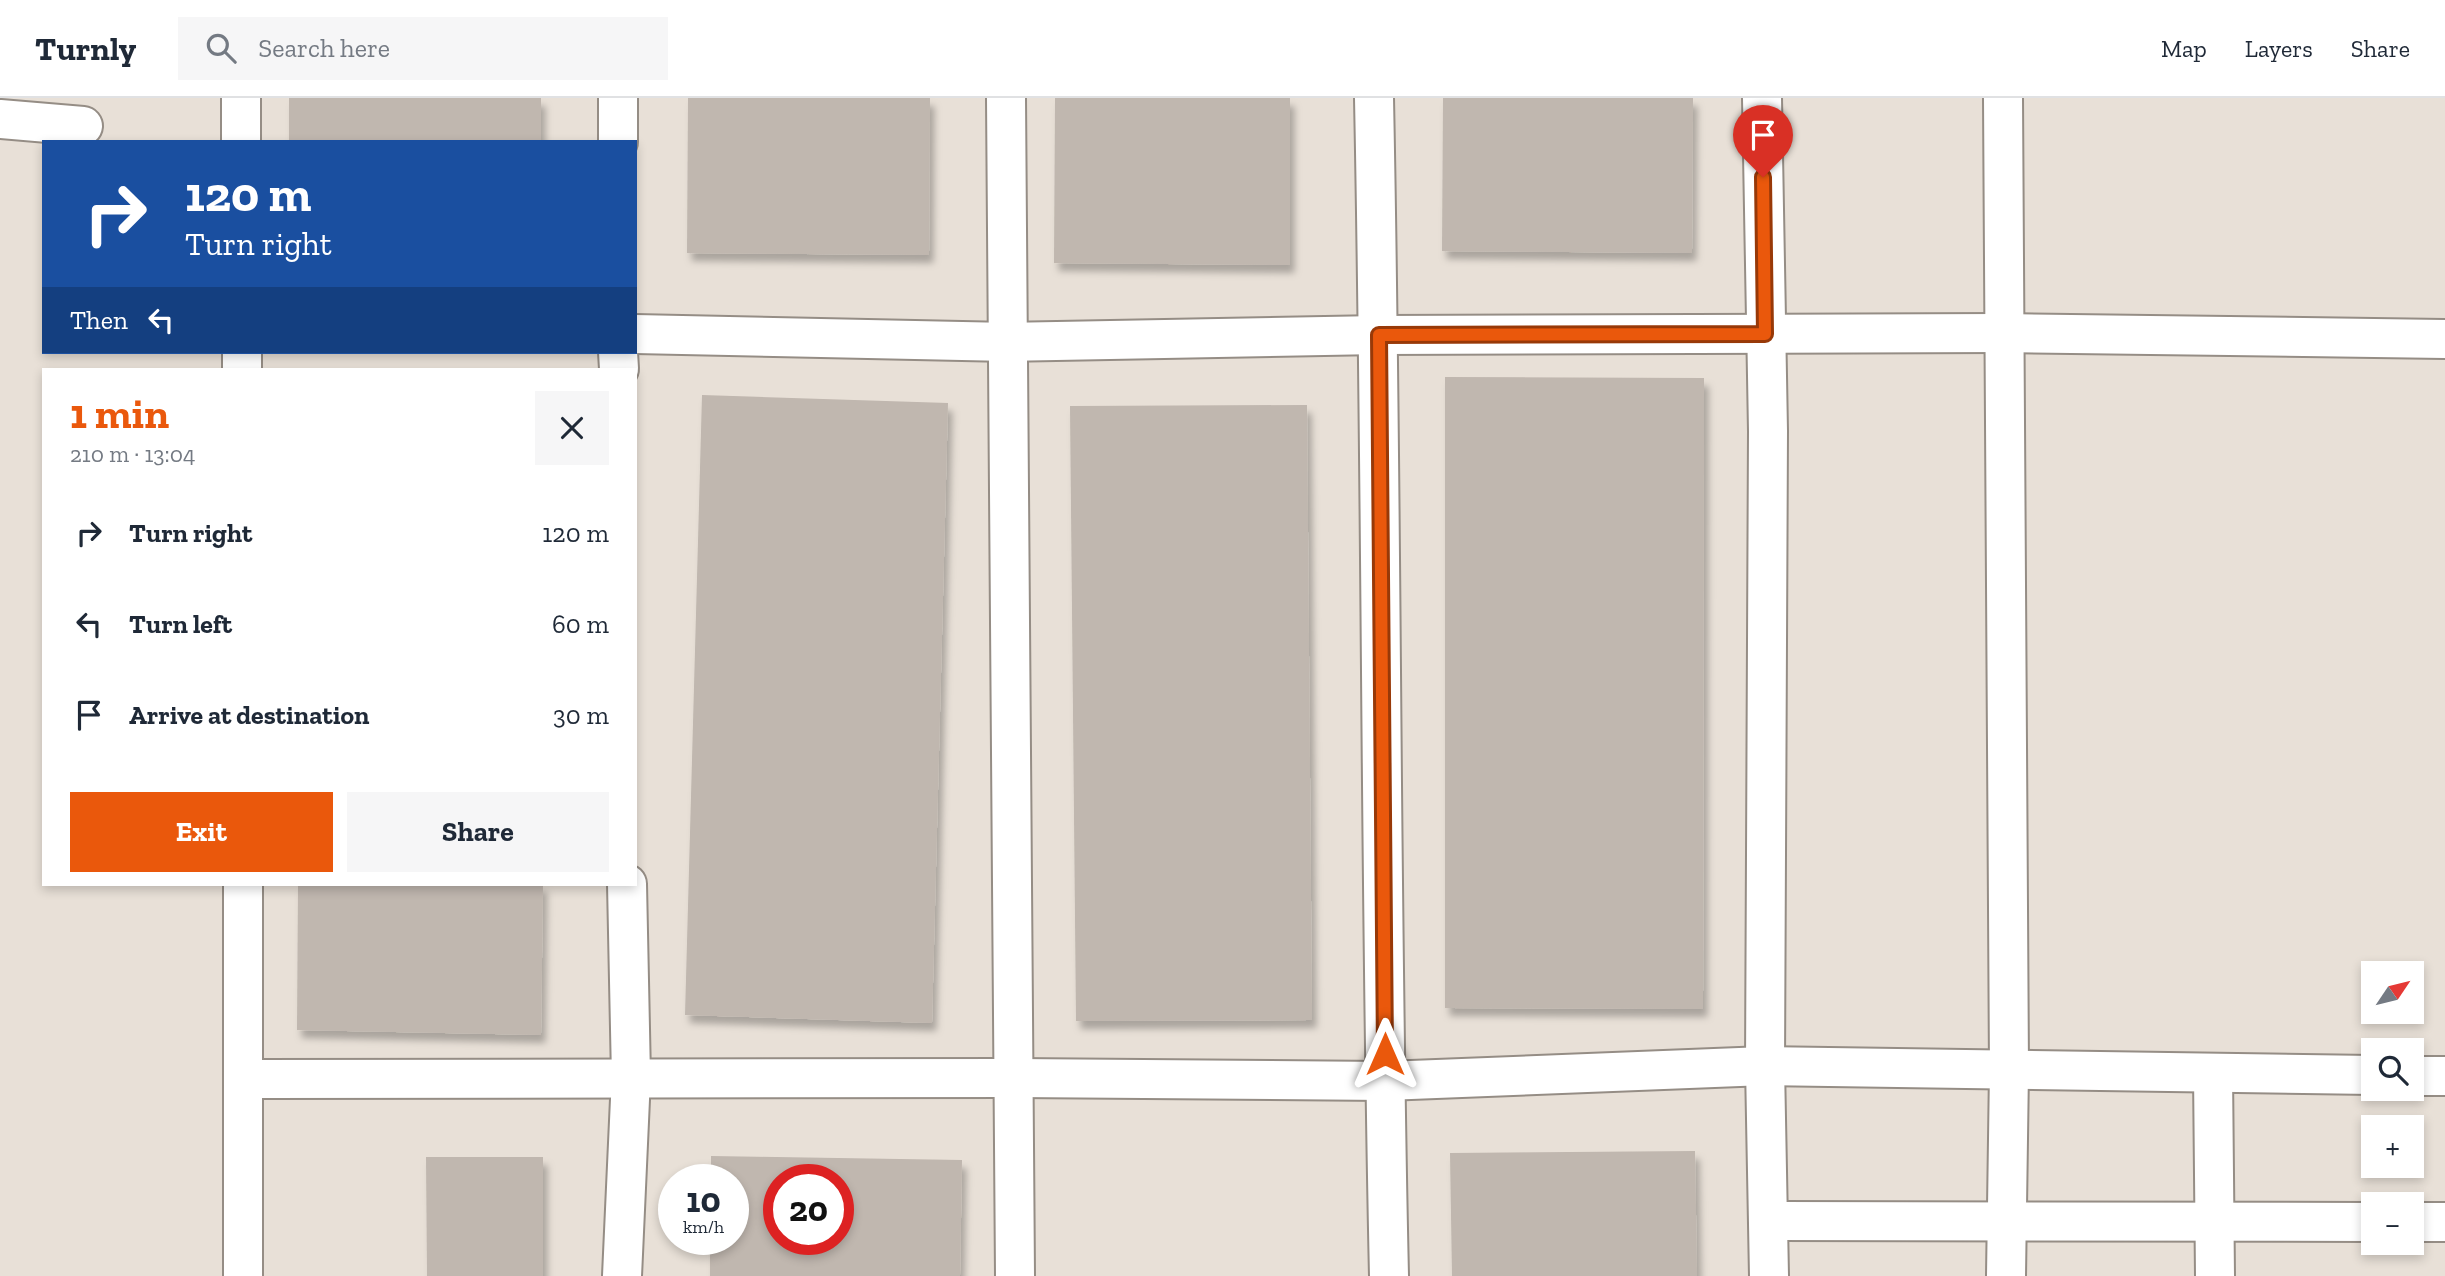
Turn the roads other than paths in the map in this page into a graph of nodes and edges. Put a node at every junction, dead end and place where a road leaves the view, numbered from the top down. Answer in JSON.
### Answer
{"nodes":[{"id":1,"x":241,"y":98,"type":"edge"},
{"id":2,"x":618,"y":98,"type":"edge"},
{"id":3,"x":1006,"y":98,"type":"edge"},
{"id":4,"x":1374,"y":98,"type":"edge"},
{"id":5,"x":1762,"y":98,"type":"edge"},
{"id":6,"x":2003,"y":98,"type":"edge"},
{"id":7,"x":0,"y":119,"type":"edge"},
{"id":8,"x":85,"y":122,"type":"edge"},
{"id":9,"x":241,"y":140,"type":"edge"},
{"id":10,"x":618,"y":140,"type":"edge"},
{"id":11,"x":637,"y":334,"type":"edge"},
{"id":12,"x":1765,"y":334,"type":"junction"},
{"id":13,"x":2003,"y":334,"type":"junction"},
{"id":14,"x":1379,"y":335,"type":"junction"},
{"id":15,"x":2445,"y":339,"type":"edge"},
{"id":16,"x":1009,"y":342,"type":"junction"},
{"id":17,"x":243,"y":886,"type":"edge"},
{"id":18,"x":627,"y":886,"type":"edge"},
{"id":19,"x":1765,"y":1066,"type":"junction"},
{"id":20,"x":2009,"y":1070,"type":"junction"},
{"id":21,"x":2213,"y":1073,"type":"junction"},
{"id":22,"x":2361,"y":1075,"type":"edge"},
{"id":23,"x":2424,"y":1076,"type":"edge"},
{"id":24,"x":2445,"y":1076,"type":"edge"},
{"id":25,"x":631,"y":1077,"type":"junction"},
{"id":26,"x":1013,"y":1077,"type":"junction"},
{"id":27,"x":243,"y":1079,"type":"junction"},
{"id":28,"x":1385,"y":1081,"type":"junction"},
{"id":29,"x":1769,"y":1221,"type":"junction"},
{"id":30,"x":2006,"y":1221,"type":"junction"},
{"id":31,"x":2214,"y":1222,"type":"junction"},
{"id":32,"x":2361,"y":1222,"type":"edge"},
{"id":33,"x":2424,"y":1222,"type":"edge"},
{"id":34,"x":2445,"y":1222,"type":"edge"},
{"id":35,"x":243,"y":1276,"type":"edge"},
{"id":36,"x":622,"y":1276,"type":"edge"},
{"id":37,"x":1016,"y":1276,"type":"edge"},
{"id":38,"x":1389,"y":1276,"type":"edge"},
{"id":39,"x":1769,"y":1276,"type":"edge"},
{"id":40,"x":2006,"y":1276,"type":"edge"},
{"id":41,"x":2215,"y":1276,"type":"edge"}],
"edges":[{"from":1,"to":9,"type":"street"},
{"from":2,"to":10,"type":"street"},
{"from":3,"to":16,"type":"street"},
{"from":4,"to":14,"type":"street"},
{"from":5,"to":12,"type":"street"},
{"from":6,"to":13,"type":"street"},
{"from":7,"to":8,"type":"street"},
{"from":11,"to":16,"type":"street"},
{"from":12,"to":13,"type":"street"},
{"from":12,"to":14,"type":"street"},
{"from":12,"to":19,"type":"street"},
{"from":13,"to":15,"type":"street"},
{"from":13,"to":20,"type":"street"},
{"from":14,"to":16,"type":"street"},
{"from":14,"to":28,"type":"street"},
{"from":16,"to":26,"type":"street"},
{"from":17,"to":27,"type":"street"},
{"from":18,"to":25,"type":"street"},
{"from":19,"to":20,"type":"street"},
{"from":19,"to":28,"type":"street"},
{"from":19,"to":29,"type":"street"},
{"from":20,"to":21,"type":"street"},
{"from":20,"to":30,"type":"street"},
{"from":21,"to":22,"type":"street"},
{"from":21,"to":31,"type":"street"},
{"from":23,"to":24,"type":"street"},
{"from":25,"to":26,"type":"street"},
{"from":25,"to":27,"type":"street"},
{"from":25,"to":36,"type":"street"},
{"from":26,"to":28,"type":"street"},
{"from":26,"to":37,"type":"street"},
{"from":27,"to":35,"type":"street"},
{"from":28,"to":38,"type":"street"},
{"from":29,"to":30,"type":"street"},
{"from":29,"to":39,"type":"street"},
{"from":30,"to":31,"type":"street"},
{"from":30,"to":40,"type":"street"},
{"from":31,"to":32,"type":"street"},
{"from":31,"to":41,"type":"street"},
{"from":33,"to":34,"type":"street"}]}
